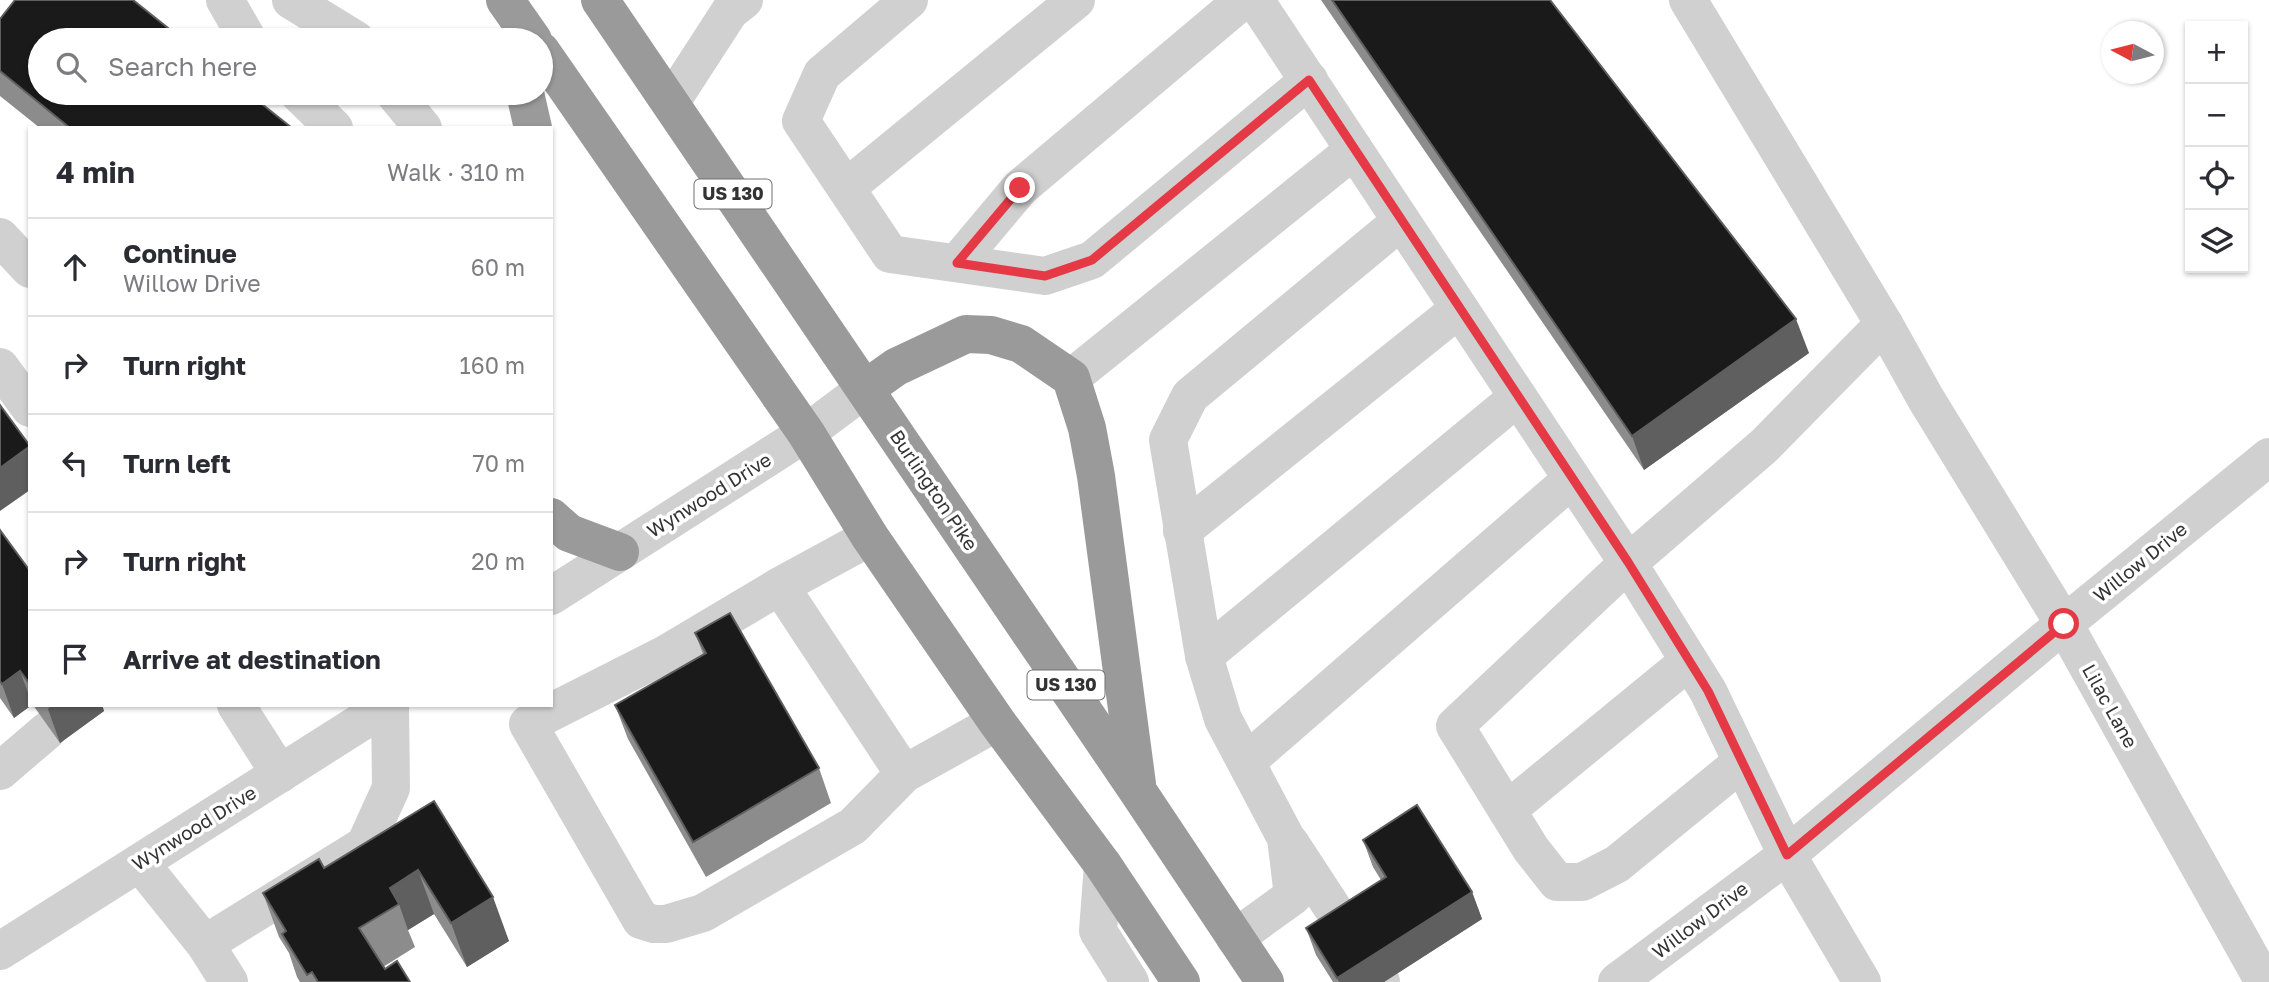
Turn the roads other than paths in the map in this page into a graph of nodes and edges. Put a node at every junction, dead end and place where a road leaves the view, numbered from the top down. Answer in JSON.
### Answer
{"nodes":[{"id":1,"x":225,"y":0,"type":"edge"},
{"id":2,"x":291,"y":0,"type":"edge"},
{"id":3,"x":328,"y":0,"type":"edge"},
{"id":4,"x":504,"y":0,"type":"edge"},
{"id":5,"x":600,"y":0,"type":"edge"},
{"id":6,"x":909,"y":0,"type":"edge"},
{"id":7,"x":1076,"y":0,"type":"edge"},
{"id":8,"x":1243,"y":0,"type":"edge"},
{"id":9,"x":1255,"y":0,"type":"edge"},
{"id":10,"x":1688,"y":0,"type":"edge"},
{"id":11,"x":732,"y":4,"type":"edge"},
{"id":12,"x":241,"y":28,"type":"edge"},
{"id":13,"x":336,"y":28,"type":"edge"},
{"id":14,"x":348,"y":28,"type":"edge"},
{"id":15,"x":510,"y":28,"type":"edge"},
{"id":16,"x":524,"y":28,"type":"edge"},
{"id":17,"x":553,"y":68,"type":"edge"},
{"id":18,"x":1309,"y":80,"type":"junction"},
{"id":19,"x":671,"y":102,"type":"junction"},
{"id":20,"x":310,"y":105,"type":"edge"},
{"id":21,"x":404,"y":105,"type":"edge"},
{"id":22,"x":527,"y":105,"type":"edge"},
{"id":23,"x":332,"y":126,"type":"edge"},
{"id":24,"x":421,"y":126,"type":"edge"},
{"id":25,"x":532,"y":126,"type":"edge"},
{"id":26,"x":1354,"y":150,"type":"junction"},
{"id":27,"x":846,"y":188,"type":"junction"},
{"id":28,"x":1401,"y":221,"type":"junction"},
{"id":29,"x":0,"y":237,"type":"edge"},
{"id":30,"x":957,"y":263,"type":"junction"},
{"id":31,"x":28,"y":268,"type":"edge"},
{"id":32,"x":1459,"y":309,"type":"junction"},
{"id":33,"x":1884,"y":324,"type":"junction"},
{"id":34,"x":0,"y":367,"type":"edge"},
{"id":35,"x":1071,"y":378,"type":"junction"},
{"id":36,"x":865,"y":389,"type":"junction"},
{"id":37,"x":1518,"y":397,"type":"junction"},
{"id":38,"x":28,"y":405,"type":"edge"},
{"id":39,"x":806,"y":433,"type":"junction"},
{"id":40,"x":2269,"y":457,"type":"edge"},
{"id":41,"x":1572,"y":479,"type":"junction"},
{"id":42,"x":553,"y":519,"type":"edge"},
{"id":43,"x":1182,"y":531,"type":"junction"},
{"id":44,"x":870,"y":537,"type":"junction"},
{"id":45,"x":620,"y":551,"type":"junction"},
{"id":46,"x":1628,"y":562,"type":"junction"},
{"id":47,"x":780,"y":586,"type":"junction"},
{"id":48,"x":553,"y":595,"type":"edge"},
{"id":49,"x":2064,"y":624,"type":"junction"},
{"id":50,"x":1204,"y":656,"type":"junction"},
{"id":51,"x":1689,"y":661,"type":"junction"},
{"id":52,"x":553,"y":702,"type":"edge"},
{"id":53,"x":237,"y":707,"type":"edge"},
{"id":54,"x":382,"y":707,"type":"edge"},
{"id":55,"x":542,"y":707,"type":"edge"},
{"id":56,"x":523,"y":715,"type":"edge"},
{"id":57,"x":997,"y":722,"type":"junction"},
{"id":58,"x":48,"y":730,"type":"dead end"},
{"id":59,"x":1246,"y":762,"type":"junction"},
{"id":60,"x":1742,"y":762,"type":"junction"},
{"id":61,"x":0,"y":772,"type":"edge"},
{"id":62,"x":280,"y":774,"type":"junction"},
{"id":63,"x":904,"y":774,"type":"junction"},
{"id":64,"x":1137,"y":790,"type":"junction"},
{"id":65,"x":1507,"y":810,"type":"junction"},
{"id":66,"x":1286,"y":838,"type":"junction"},
{"id":67,"x":1787,"y":855,"type":"junction"},
{"id":68,"x":139,"y":863,"type":"junction"},
{"id":69,"x":1103,"y":865,"type":"junction"},
{"id":70,"x":1235,"y":938,"type":"junction"},
{"id":71,"x":205,"y":944,"type":"junction"},
{"id":72,"x":0,"y":950,"type":"edge"},
{"id":73,"x":229,"y":982,"type":"edge"},
{"id":74,"x":1130,"y":982,"type":"edge"},
{"id":75,"x":1181,"y":982,"type":"edge"},
{"id":76,"x":1265,"y":982,"type":"edge"},
{"id":77,"x":1381,"y":982,"type":"edge"},
{"id":78,"x":1617,"y":982,"type":"edge"},
{"id":79,"x":1863,"y":982,"type":"edge"},
{"id":80,"x":2264,"y":982,"type":"edge"}],
"edges":[{"from":1,"to":12,"type":"street"},
{"from":2,"to":13,"type":"street"},
{"from":3,"to":14,"type":"street"},
{"from":4,"to":15,"type":"highway"},
{"from":4,"to":16,"type":"highway"},
{"from":5,"to":19,"type":"highway","name":"Burlington Pike","number":"US 130"},
{"from":6,"to":27,"type":"street"},
{"from":7,"to":27,"type":"street"},
{"from":8,"to":30,"type":"street"},
{"from":9,"to":18,"type":"street"},
{"from":10,"to":33,"type":"street","name":"Lilac Lane"},
{"from":11,"to":19,"type":"street"},
{"from":17,"to":39,"type":"highway"},
{"from":18,"to":26,"type":"street"},
{"from":18,"to":30,"type":"street"},
{"from":19,"to":36,"type":"highway","name":"Burlington Pike","number":"US 130"},
{"from":20,"to":23,"type":"street"},
{"from":21,"to":24,"type":"street"},
{"from":22,"to":25,"type":"highway"},
{"from":26,"to":28,"type":"street"},
{"from":26,"to":35,"type":"street"},
{"from":27,"to":30,"type":"street"},
{"from":28,"to":32,"type":"street"},
{"from":28,"to":43,"type":"street"},
{"from":29,"to":31,"type":"street"},
{"from":32,"to":37,"type":"street"},
{"from":32,"to":43,"type":"street"},
{"from":33,"to":46,"type":"street"},
{"from":33,"to":49,"type":"street","name":"Lilac Lane"},
{"from":34,"to":38,"type":"street"},
{"from":35,"to":36,"type":"highway"},
{"from":35,"to":64,"type":"highway"},
{"from":36,"to":39,"type":"street","name":"Wynwood Drive"},
{"from":36,"to":64,"type":"highway","name":"Burlington Pike","number":"US 130"},
{"from":37,"to":41,"type":"street"},
{"from":37,"to":50,"type":"street"},
{"from":39,"to":44,"type":"highway"},
{"from":39,"to":45,"type":"street","name":"Wynwood Drive"},
{"from":40,"to":49,"type":"street","name":"Willow Drive"},
{"from":41,"to":46,"type":"street"},
{"from":41,"to":59,"type":"street"},
{"from":42,"to":45,"type":"highway"},
{"from":43,"to":50,"type":"street"},
{"from":44,"to":47,"type":"street"},
{"from":44,"to":57,"type":"highway"},
{"from":45,"to":48,"type":"street","name":"Wynwood Drive"},
{"from":46,"to":51,"type":"street"},
{"from":46,"to":65,"type":"street"},
{"from":47,"to":52,"type":"street"},
{"from":47,"to":63,"type":"street"},
{"from":49,"to":67,"type":"street","name":"Willow Drive"},
{"from":49,"to":80,"type":"street","name":"Lilac Lane"},
{"from":50,"to":59,"type":"street"},
{"from":51,"to":60,"type":"street"},
{"from":51,"to":65,"type":"street"},
{"from":53,"to":62,"type":"street"},
{"from":54,"to":62,"type":"street","name":"Wynwood Drive"},
{"from":54,"to":71,"type":"street"},
{"from":55,"to":56,"type":"street"},
{"from":56,"to":63,"type":"street"},
{"from":57,"to":63,"type":"street"},
{"from":57,"to":69,"type":"highway"},
{"from":58,"to":61,"type":"street"},
{"from":59,"to":66,"type":"street"},
{"from":60,"to":65,"type":"street"},
{"from":60,"to":67,"type":"street"},
{"from":62,"to":68,"type":"street","name":"Wynwood Drive"},
{"from":64,"to":70,"type":"highway","name":"Burlington Pike","number":"US 130"},
{"from":66,"to":70,"type":"street"},
{"from":66,"to":77,"type":"street"},
{"from":67,"to":78,"type":"street","name":"Willow Drive"},
{"from":67,"to":79,"type":"street"},
{"from":68,"to":71,"type":"street"},
{"from":68,"to":72,"type":"street","name":"Wynwood Drive"},
{"from":69,"to":74,"type":"street"},
{"from":69,"to":75,"type":"highway"},
{"from":70,"to":76,"type":"highway","name":"Burlington Pike","number":"US 130"},
{"from":71,"to":73,"type":"street"}]}
